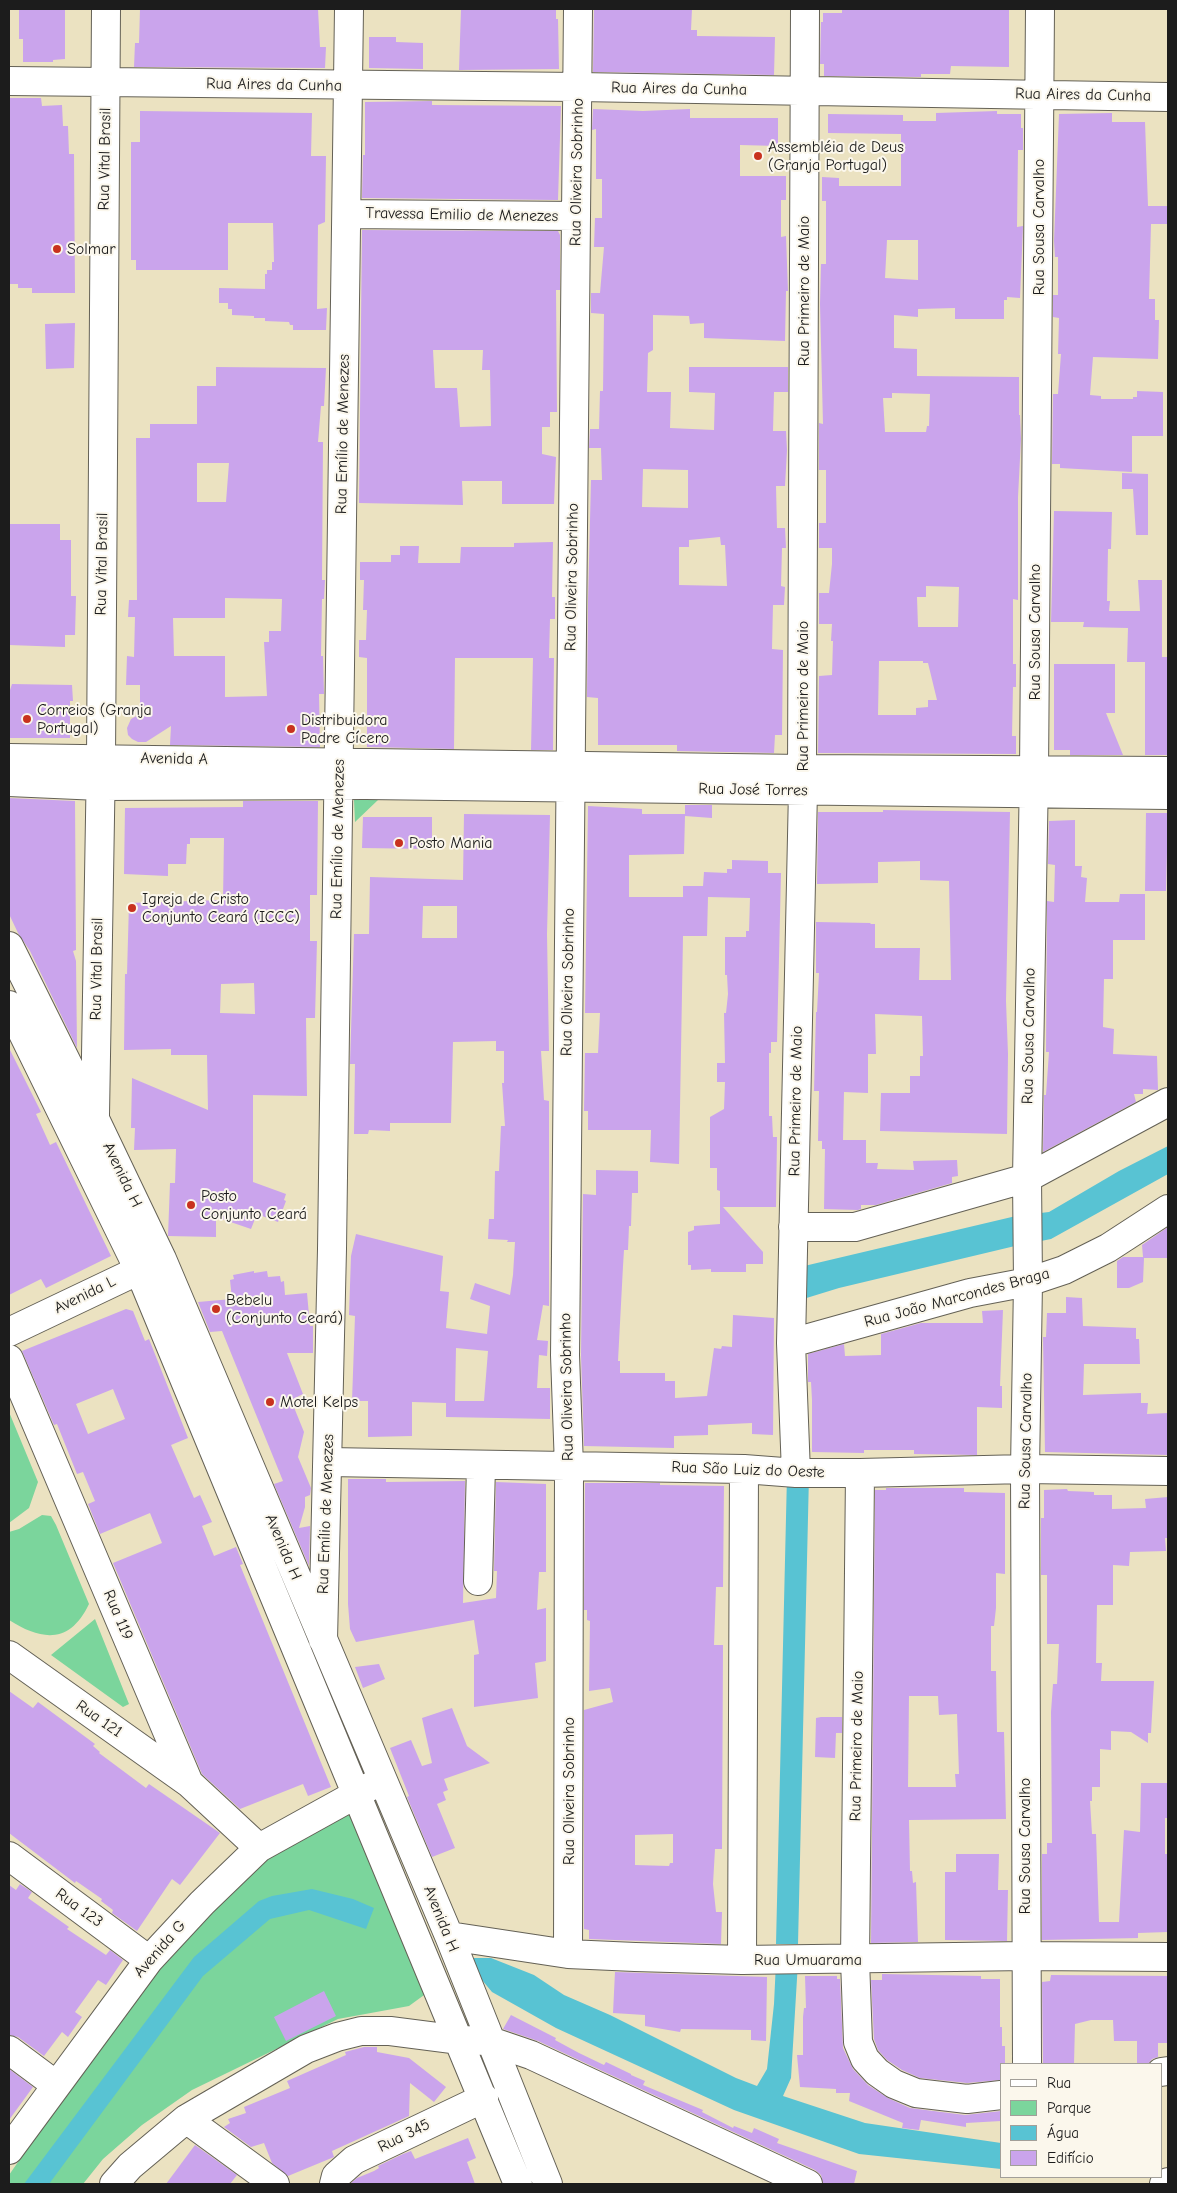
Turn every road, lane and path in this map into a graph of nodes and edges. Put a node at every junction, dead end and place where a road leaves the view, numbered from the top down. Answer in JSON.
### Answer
{"nodes":[{"id":1,"x":106,"y":9,"type":"edge"},
{"id":2,"x":349,"y":9,"type":"edge"},
{"id":3,"x":578,"y":9,"type":"edge"},
{"id":4,"x":805,"y":9,"type":"edge"},
{"id":5,"x":1040,"y":9,"type":"edge"},
{"id":6,"x":9,"y":81,"type":"edge"},
{"id":7,"x":106,"y":83,"type":"junction"},
{"id":8,"x":349,"y":86,"type":"junction"},
{"id":9,"x":578,"y":87,"type":"junction"},
{"id":10,"x":805,"y":91,"type":"junction"},
{"id":11,"x":1040,"y":94,"type":"junction"},
{"id":12,"x":1168,"y":97,"type":"edge"},
{"id":13,"x":347,"y":214,"type":"junction"},
{"id":14,"x":576,"y":216,"type":"junction"},
{"id":15,"x":9,"y":758,"type":"edge"},
{"id":16,"x":100,"y":758,"type":"junction"},
{"id":17,"x":1168,"y":771,"type":"edge"},
{"id":18,"x":339,"y":774,"type":"junction"},
{"id":19,"x":570,"y":777,"type":"junction"},
{"id":20,"x":803,"y":779,"type":"junction"},
{"id":21,"x":9,"y":782,"type":"edge"},
{"id":22,"x":1033,"y":783,"type":"junction"},
{"id":23,"x":100,"y":786,"type":"junction"},
{"id":24,"x":1168,"y":795,"type":"edge"},
{"id":25,"x":9,"y":946,"type":"edge"},
{"id":26,"x":9,"y":1005,"type":"edge"},
{"id":27,"x":1168,"y":1102,"type":"edge"},
{"id":28,"x":95,"y":1119,"type":"junction"},
{"id":29,"x":1027,"y":1178,"type":"junction"},
{"id":30,"x":1168,"y":1209,"type":"edge"},
{"id":31,"x":794,"y":1227,"type":"junction"},
{"id":32,"x":150,"y":1264,"type":"junction"},
{"id":33,"x":1028,"y":1282,"type":"junction"},
{"id":34,"x":9,"y":1332,"type":"edge"},
{"id":35,"x":792,"y":1343,"type":"junction"},
{"id":36,"x":9,"y":1359,"type":"edge"},
{"id":37,"x":328,"y":1462,"type":"junction"},
{"id":38,"x":481,"y":1466,"type":"junction"},
{"id":39,"x":569,"y":1467,"type":"junction"},
{"id":40,"x":744,"y":1469,"type":"junction"},
{"id":41,"x":1025,"y":1469,"type":"junction"},
{"id":42,"x":1168,"y":1471,"type":"edge"},
{"id":43,"x":796,"y":1473,"type":"junction"},
{"id":44,"x":860,"y":1473,"type":"junction"},
{"id":45,"x":478,"y":1581,"type":"dead end"},
{"id":46,"x":323,"y":1640,"type":"junction"},
{"id":47,"x":9,"y":1655,"type":"edge"},
{"id":48,"x":383,"y":1780,"type":"junction"},
{"id":49,"x":189,"y":1783,"type":"junction"},
{"id":50,"x":355,"y":1794,"type":"junction"},
{"id":51,"x":259,"y":1848,"type":"junction"},
{"id":52,"x":9,"y":1856,"type":"edge"},
{"id":53,"x":449,"y":1936,"type":"junction"},
{"id":54,"x":568,"y":1954,"type":"junction"},
{"id":55,"x":1026,"y":1956,"type":"junction"},
{"id":56,"x":1168,"y":1957,"type":"edge"},
{"id":57,"x":149,"y":1960,"type":"junction"},
{"id":58,"x":742,"y":1960,"type":"junction"},
{"id":59,"x":855,"y":1960,"type":"junction"},
{"id":60,"x":460,"y":2040,"type":"junction"},
{"id":61,"x":490,"y":2041,"type":"junction"},
{"id":62,"x":9,"y":2050,"type":"edge"},
{"id":63,"x":1027,"y":2063,"type":"edge"},
{"id":64,"x":56,"y":2085,"type":"junction"},
{"id":65,"x":1000,"y":2095,"type":"edge"},
{"id":66,"x":484,"y":2098,"type":"junction"},
{"id":67,"x":186,"y":2119,"type":"junction"},
{"id":68,"x":9,"y":2150,"type":"edge"},
{"id":69,"x":798,"y":2182,"type":"edge"},
{"id":70,"x":1168,"y":2182,"type":"edge"},
{"id":71,"x":114,"y":2184,"type":"edge"},
{"id":72,"x":275,"y":2184,"type":"edge"},
{"id":73,"x":334,"y":2184,"type":"edge"},
{"id":74,"x":518,"y":2184,"type":"edge"},
{"id":75,"x":548,"y":2184,"type":"edge"},
{"id":76,"x":1164,"y":2184,"type":"edge"}],
"edges":[{"from":1,"to":7,"type":"street","name":"Rua Vital Brasil"},
{"from":2,"to":8,"type":"street","name":"Rua Emílio de Menezes"},
{"from":3,"to":9,"type":"street","name":"Rua Oliveira Sobrinho"},
{"from":4,"to":10,"type":"street","name":"Rua Primeiro de Maio"},
{"from":5,"to":11,"type":"street","name":"Rua Sousa Carvalho"},
{"from":6,"to":7,"type":"street","name":"Rua Aires da Cunha"},
{"from":7,"to":8,"type":"street","name":"Rua Aires da Cunha"},
{"from":7,"to":16,"type":"street","name":"Rua Vital Brasil"},
{"from":8,"to":9,"type":"street","name":"Rua Aires da Cunha"},
{"from":8,"to":13,"type":"street","name":"Rua Emílio de Menezes"},
{"from":9,"to":10,"type":"street","name":"Rua Aires da Cunha"},
{"from":9,"to":14,"type":"street","name":"Rua Oliveira Sobrinho"},
{"from":10,"to":11,"type":"street","name":"Rua Aires da Cunha"},
{"from":10,"to":20,"type":"street","name":"Rua Primeiro de Maio"},
{"from":11,"to":12,"type":"street","name":"Rua Aires da Cunha"},
{"from":11,"to":22,"type":"street","name":"Rua Sousa Carvalho"},
{"from":13,"to":14,"type":"street","name":"Travessa Emilio de Menezes"},
{"from":13,"to":18,"type":"street","name":"Rua Emílio de Menezes"},
{"from":14,"to":19,"type":"street","name":"Rua Oliveira Sobrinho"},
{"from":15,"to":16,"type":"street","name":"Avenida A"},
{"from":16,"to":18,"type":"street","name":"Avenida A"},
{"from":16,"to":23,"type":"street","name":"Rua Vital Brasil"},
{"from":17,"to":22,"type":"street","name":"Rua José Torres"},
{"from":18,"to":19,"type":"street","name":"Rua José Torres"},
{"from":18,"to":23,"type":"street","name":"Avenida A"},
{"from":18,"to":37,"type":"street","name":"Rua Emílio de Menezes"},
{"from":19,"to":20,"type":"street","name":"Rua José Torres"},
{"from":19,"to":39,"type":"street","name":"Rua Oliveira Sobrinho"},
{"from":20,"to":22,"type":"street","name":"Rua José Torres"},
{"from":20,"to":31,"type":"street","name":"Rua Primeiro de Maio"},
{"from":21,"to":23,"type":"street","name":"Avenida A"},
{"from":22,"to":24,"type":"street","name":"Rua José Torres"},
{"from":22,"to":29,"type":"street","name":"Rua Sousa Carvalho"},
{"from":23,"to":28,"type":"street","name":"Rua Vital Brasil"},
{"from":25,"to":28,"type":"street","name":"Avenida H"},
{"from":26,"to":32,"type":"street","name":"Avenida H"},
{"from":27,"to":29,"type":"street"},
{"from":28,"to":32,"type":"street","name":"Avenida H"},
{"from":29,"to":31,"type":"street"},
{"from":29,"to":33,"type":"street","name":"Rua Sousa Carvalho"},
{"from":30,"to":33,"type":"street","name":"Rua João Marcondes Braga"},
{"from":31,"to":35,"type":"street","name":"Rua Primeiro de Maio"},
{"from":32,"to":34,"type":"street","name":"Avenida L"},
{"from":32,"to":46,"type":"street","name":"Avenida H"},
{"from":32,"to":50,"type":"street","name":"Avenida H"},
{"from":33,"to":35,"type":"street","name":"Rua João Marcondes Braga"},
{"from":33,"to":41,"type":"street","name":"Rua Sousa Carvalho"},
{"from":35,"to":43,"type":"street","name":"Rua Primeiro de Maio"},
{"from":36,"to":49,"type":"street","name":"Rua 119"},
{"from":37,"to":38,"type":"street","name":"Rua São Luiz do Oeste"},
{"from":37,"to":46,"type":"street","name":"Rua Emílio de Menezes"},
{"from":38,"to":39,"type":"street","name":"Rua São Luiz do Oeste"},
{"from":38,"to":45,"type":"street"},
{"from":39,"to":40,"type":"street","name":"Rua São Luiz do Oeste"},
{"from":39,"to":54,"type":"street","name":"Rua Oliveira Sobrinho"},
{"from":40,"to":43,"type":"street","name":"Rua São Luiz do Oeste"},
{"from":40,"to":58,"type":"street"},
{"from":41,"to":42,"type":"street","name":"Rua São Luiz do Oeste"},
{"from":41,"to":44,"type":"street","name":"Rua São Luiz do Oeste"},
{"from":41,"to":55,"type":"street","name":"Rua Sousa Carvalho"},
{"from":43,"to":44,"type":"street","name":"Rua São Luiz do Oeste"},
{"from":44,"to":59,"type":"street","name":"Rua Primeiro de Maio"},
{"from":46,"to":48,"type":"street","name":"Avenida H"},
{"from":47,"to":49,"type":"street","name":"Rua 121"},
{"from":48,"to":50,"type":"street","name":"Avenida G"},
{"from":48,"to":53,"type":"street","name":"Avenida H"},
{"from":49,"to":51,"type":"street","name":"Rua 119"},
{"from":50,"to":51,"type":"street","name":"Avenida G"},
{"from":50,"to":60,"type":"street","name":"Avenida H"},
{"from":51,"to":57,"type":"street","name":"Avenida G"},
{"from":52,"to":57,"type":"street","name":"Rua 123"},
{"from":53,"to":54,"type":"street","name":"Rua Umuarama"},
{"from":53,"to":61,"type":"street","name":"Avenida H"},
{"from":54,"to":58,"type":"street","name":"Rua Umuarama"},
{"from":55,"to":56,"type":"street","name":"Rua Umuarama"},
{"from":55,"to":59,"type":"street","name":"Rua Umuarama"},
{"from":55,"to":63,"type":"street","name":"Rua Sousa Carvalho"},
{"from":57,"to":64,"type":"street","name":"Avenida G"},
{"from":58,"to":59,"type":"street","name":"Rua Umuarama"},
{"from":59,"to":65,"type":"street","name":"Rua Primeiro de Maio"},
{"from":60,"to":61,"type":"street"},
{"from":60,"to":66,"type":"street","name":"Avenida H"},
{"from":60,"to":67,"type":"street"},
{"from":61,"to":69,"type":"street"},
{"from":61,"to":75,"type":"street","name":"Avenida H"},
{"from":62,"to":64,"type":"street"},
{"from":64,"to":68,"type":"street","name":"Avenida G"},
{"from":66,"to":73,"type":"street","name":"Rua 345"},
{"from":66,"to":74,"type":"street","name":"Avenida H"},
{"from":67,"to":71,"type":"street"},
{"from":67,"to":72,"type":"street"},
{"from":70,"to":76,"type":"street"}]}
